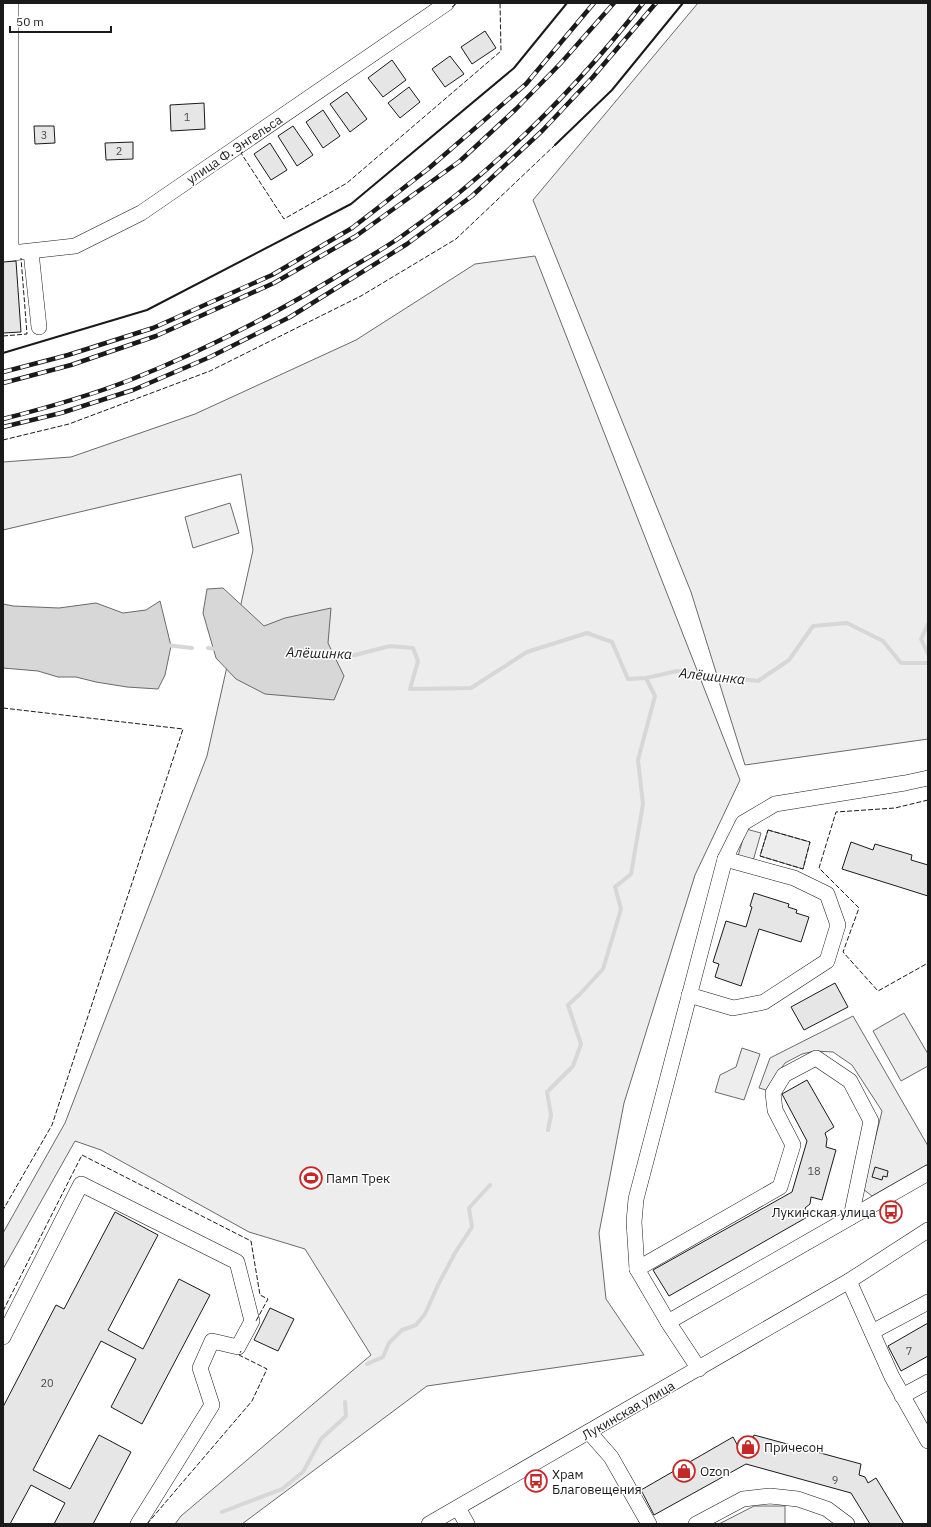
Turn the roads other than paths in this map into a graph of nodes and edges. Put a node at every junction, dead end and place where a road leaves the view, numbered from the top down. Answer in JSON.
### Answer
{"nodes":[{"id":1,"x":12,"y":3,"type":"edge"},
{"id":2,"x":447,"y":3,"type":"edge"},
{"id":3,"x":31,"y":252,"type":"junction"},
{"id":4,"x":7,"y":253,"type":"edge"},
{"id":5,"x":39,"y":327,"type":"dead end"},
{"id":6,"x":928,"y":778,"type":"edge"},
{"id":7,"x":725,"y":859,"type":"junction"},
{"id":8,"x":689,"y":995,"type":"junction"},
{"id":9,"x":928,"y":1173,"type":"edge"},
{"id":10,"x":851,"y":1217,"type":"junction"},
{"id":11,"x":928,"y":1230,"type":"edge"},
{"id":12,"x":637,"y":1269,"type":"junction"},
{"id":13,"x":849,"y":1281,"type":"junction"},
{"id":14,"x":928,"y":1302,"type":"edge"},
{"id":15,"x":668,"y":1322,"type":"junction"},
{"id":16,"x":872,"y":1332,"type":"junction"},
{"id":17,"x":3,"y":1337,"type":"edge"},
{"id":18,"x":699,"y":1368,"type":"junction"},
{"id":19,"x":928,"y":1382,"type":"edge"},
{"id":20,"x":902,"y":1396,"type":"junction"},
{"id":21,"x":589,"y":1432,"type":"junction"},
{"id":22,"x":928,"y":1441,"type":"edge"},
{"id":23,"x":458,"y":1508,"type":"junction"},
{"id":24,"x":138,"y":1524,"type":"edge"},
{"id":25,"x":429,"y":1524,"type":"edge"},
{"id":26,"x":467,"y":1524,"type":"edge"},
{"id":27,"x":649,"y":1524,"type":"edge"},
{"id":28,"x":696,"y":1524,"type":"edge"},
{"id":29,"x":847,"y":1524,"type":"edge"}],
"edges":[{"from":1,"to":4,"type":"street"},
{"from":2,"to":3,"type":"street","name":"улица Ф. Энгельса"},
{"from":3,"to":4,"type":"street","name":"улица Ф. Энгельса"},
{"from":3,"to":5,"type":"street"},
{"from":6,"to":7,"type":"street"},
{"from":7,"to":8,"type":"street"},
{"from":7,"to":8,"type":"street"},
{"from":8,"to":12,"type":"street"},
{"from":9,"to":10,"type":"street"},
{"from":10,"to":12,"type":"street"},
{"from":10,"to":15,"type":"street"},
{"from":11,"to":13,"type":"street","name":"Лукинская улица"},
{"from":12,"to":15,"type":"street"},
{"from":13,"to":16,"type":"street"},
{"from":13,"to":18,"type":"street","name":"Лукинская улица"},
{"from":14,"to":16,"type":"street"},
{"from":15,"to":18,"type":"street"},
{"from":16,"to":20,"type":"street"},
{"from":17,"to":24,"type":"street"},
{"from":18,"to":21,"type":"street","name":"Лукинская улица"},
{"from":19,"to":20,"type":"street"},
{"from":20,"to":22,"type":"street"},
{"from":21,"to":23,"type":"street","name":"Лукинская улица"},
{"from":21,"to":27,"type":"street"},
{"from":23,"to":25,"type":"street","name":"Лукинская улица"},
{"from":23,"to":26,"type":"street"},
{"from":28,"to":29,"type":"street"}]}
